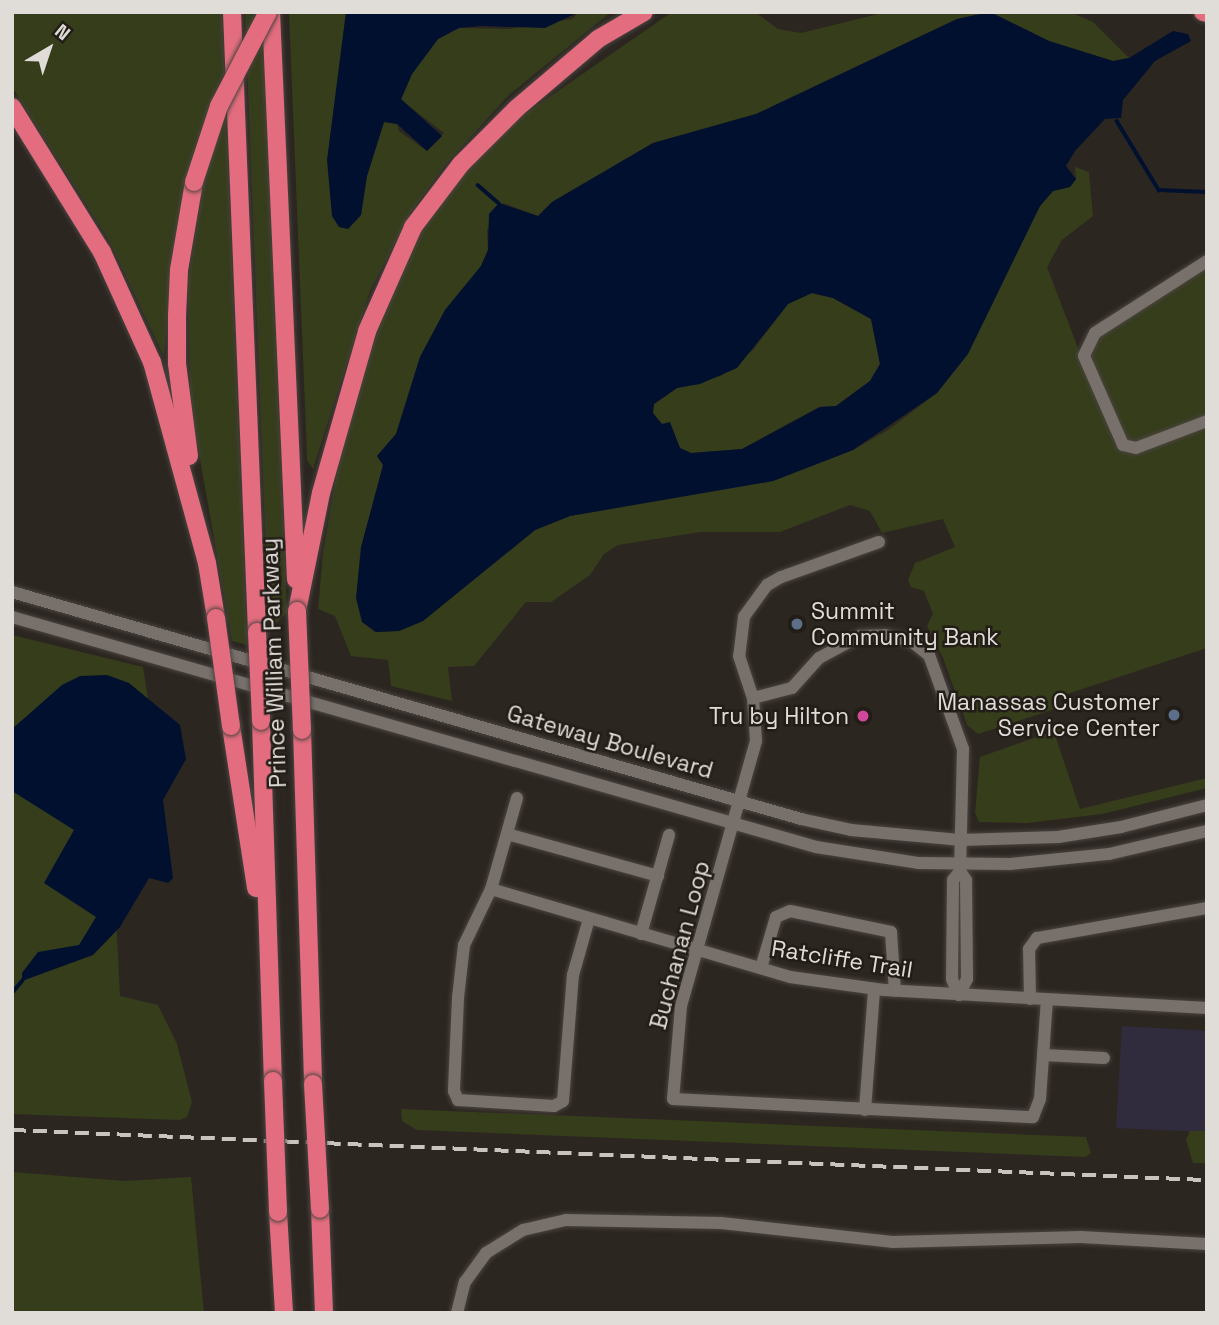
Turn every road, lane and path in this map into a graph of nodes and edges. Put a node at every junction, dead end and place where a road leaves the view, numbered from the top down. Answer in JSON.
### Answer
{"nodes":[{"id":1,"x":232,"y":12,"type":"edge"},
{"id":2,"x":269,"y":12,"type":"edge"},
{"id":3,"x":631,"y":12,"type":"edge"},
{"id":4,"x":643,"y":12,"type":"edge"},
{"id":5,"x":598,"y":39,"type":"junction"},
{"id":6,"x":12,"y":107,"type":"edge"},
{"id":7,"x":1207,"y":261,"type":"edge"},
{"id":8,"x":1207,"y":421,"type":"edge"},
{"id":9,"x":879,"y":542,"type":"dead end"},
{"id":10,"x":207,"y":563,"type":"junction"},
{"id":11,"x":12,"y":592,"type":"edge"},
{"id":12,"x":297,"y":611,"type":"junction"},
{"id":13,"x":12,"y":617,"type":"edge"},
{"id":14,"x":752,"y":698,"type":"junction"},
{"id":15,"x":517,"y":798,"type":"dead end"},
{"id":16,"x":741,"y":801,"type":"junction"},
{"id":17,"x":1207,"y":805,"type":"edge"},
{"id":18,"x":735,"y":825,"type":"junction"},
{"id":19,"x":1207,"y":831,"type":"edge"},
{"id":20,"x":507,"y":834,"type":"junction"},
{"id":21,"x":669,"y":835,"type":"dead end"},
{"id":22,"x":960,"y":840,"type":"junction"},
{"id":23,"x":961,"y":868,"type":"junction"},
{"id":24,"x":658,"y":876,"type":"junction"},
{"id":25,"x":491,"y":888,"type":"junction"},
{"id":26,"x":1207,"y":908,"type":"edge"},
{"id":27,"x":589,"y":919,"type":"junction"},
{"id":28,"x":641,"y":934,"type":"junction"},
{"id":29,"x":699,"y":950,"type":"junction"},
{"id":30,"x":761,"y":968,"type":"junction"},
{"id":31,"x":874,"y":989,"type":"junction"},
{"id":32,"x":895,"y":991,"type":"junction"},
{"id":33,"x":270,"y":992,"type":"junction"},
{"id":34,"x":959,"y":995,"type":"junction"},
{"id":35,"x":1030,"y":999,"type":"junction"},
{"id":36,"x":1047,"y":1000,"type":"junction"},
{"id":37,"x":1207,"y":1008,"type":"edge"},
{"id":38,"x":1043,"y":1055,"type":"junction"},
{"id":39,"x":1104,"y":1058,"type":"dead end"},
{"id":40,"x":865,"y":1110,"type":"junction"},
{"id":41,"x":1207,"y":1244,"type":"edge"},
{"id":42,"x":284,"y":1313,"type":"edge"},
{"id":43,"x":324,"y":1313,"type":"edge"},
{"id":44,"x":457,"y":1313,"type":"edge"}],
"edges":[{"from":1,"to":33,"type":"highway","name":"Prince William Parkway","bridge":true},
{"from":2,"to":10,"type":"highway","bridge":true},
{"from":2,"to":12,"type":"highway","name":"Prince William Parkway"},
{"from":3,"to":5,"type":"highway"},
{"from":4,"to":5,"type":"highway"},
{"from":5,"to":12,"type":"highway"},
{"from":6,"to":10,"type":"highway"},
{"from":7,"to":8,"type":"street"},
{"from":9,"to":14,"type":"street","name":"Buchanan Loop"},
{"from":10,"to":33,"type":"highway","bridge":true},
{"from":11,"to":16,"type":"street","name":"Gateway Boulevard"},
{"from":12,"to":43,"type":"highway","name":"Prince William Parkway","bridge":true},
{"from":13,"to":18,"type":"street","name":"Gateway Boulevard"},
{"from":14,"to":16,"type":"street","name":"Buchanan Loop"},
{"from":14,"to":22,"type":"street"},
{"from":15,"to":20,"type":"street"},
{"from":16,"to":18,"type":"street","name":"Buchanan Loop"},
{"from":16,"to":22,"type":"street","name":"Gateway Boulevard"},
{"from":17,"to":22,"type":"street","name":"Gateway Boulevard"},
{"from":18,"to":23,"type":"street","name":"Gateway Boulevard"},
{"from":18,"to":29,"type":"street","name":"Buchanan Loop"},
{"from":19,"to":23,"type":"street","name":"Gateway Boulevard"},
{"from":20,"to":24,"type":"street"},
{"from":20,"to":25,"type":"street"},
{"from":21,"to":24,"type":"street"},
{"from":22,"to":23,"type":"street"},
{"from":23,"to":34,"type":"street"},
{"from":24,"to":28,"type":"street"},
{"from":25,"to":27,"type":"street","name":"Ratcliffe Trail"},
{"from":25,"to":27,"type":"street"},
{"from":26,"to":35,"type":"street"},
{"from":27,"to":28,"type":"street","name":"Ratcliffe Trail"},
{"from":28,"to":29,"type":"street","name":"Ratcliffe Trail"},
{"from":29,"to":30,"type":"street","name":"Ratcliffe Trail"},
{"from":29,"to":40,"type":"street","name":"Buchanan Loop"},
{"from":30,"to":31,"type":"street","name":"Ratcliffe Trail"},
{"from":30,"to":32,"type":"street"},
{"from":31,"to":32,"type":"street","name":"Ratcliffe Trail"},
{"from":31,"to":40,"type":"street"},
{"from":32,"to":34,"type":"street","name":"Ratcliffe Trail"},
{"from":33,"to":42,"type":"highway","name":"Prince William Parkway","bridge":true},
{"from":34,"to":35,"type":"street","name":"Ratcliffe Trail"},
{"from":35,"to":36,"type":"street","name":"Ratcliffe Trail"},
{"from":36,"to":37,"type":"street","name":"Ratcliffe Trail"},
{"from":36,"to":38,"type":"street","name":"Buchanan Loop"},
{"from":38,"to":39,"type":"street"},
{"from":38,"to":40,"type":"street","name":"Buchanan Loop"},
{"from":41,"to":44,"type":"street"}]}
